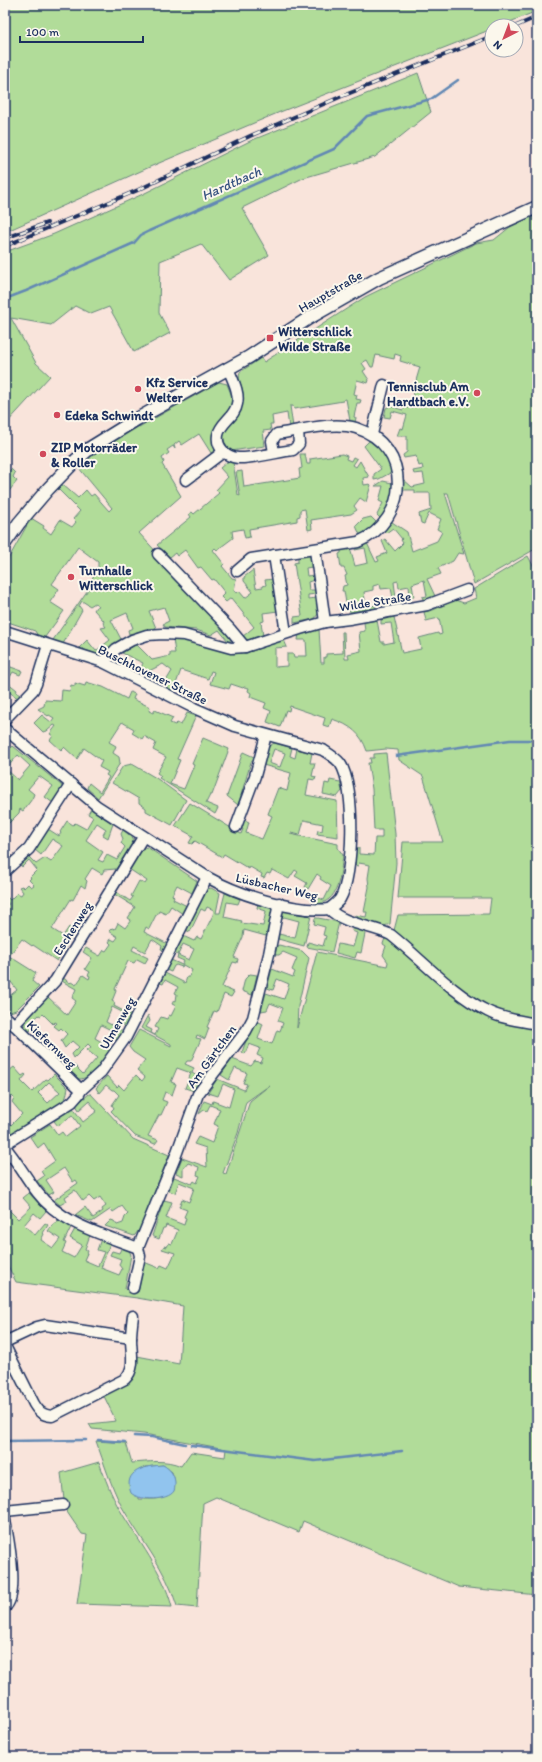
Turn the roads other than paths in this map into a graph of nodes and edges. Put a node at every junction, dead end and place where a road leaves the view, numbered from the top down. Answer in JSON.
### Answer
{"nodes":[{"id":1,"x":537,"y":207,"type":"edge"},
{"id":2,"x":228,"y":368,"type":"junction"},
{"id":3,"x":384,"y":385,"type":"dead end"},
{"id":4,"x":298,"y":431,"type":"junction"},
{"id":5,"x":372,"y":434,"type":"junction"},
{"id":6,"x":223,"y":452,"type":"junction"},
{"id":7,"x":274,"y":452,"type":"junction"},
{"id":8,"x":186,"y":480,"type":"dead end"},
{"id":9,"x":5,"y":543,"type":"edge"},
{"id":10,"x":315,"y":550,"type":"junction"},
{"id":11,"x":158,"y":554,"type":"dead end"},
{"id":12,"x":274,"y":555,"type":"junction"},
{"id":13,"x":237,"y":571,"type":"dead end"},
{"id":14,"x":467,"y":590,"type":"dead end"},
{"id":15,"x":325,"y":622,"type":"junction"},
{"id":16,"x":5,"y":631,"type":"edge"},
{"id":17,"x":286,"y":633,"type":"junction"},
{"id":18,"x":48,"y":644,"type":"junction"},
{"id":19,"x":245,"y":647,"type":"junction"},
{"id":20,"x":103,"y":662,"type":"junction"},
{"id":21,"x":5,"y":719,"type":"edge"},
{"id":22,"x":5,"y":729,"type":"edge"},
{"id":23,"x":266,"y":735,"type":"junction"},
{"id":24,"x":71,"y":784,"type":"junction"},
{"id":25,"x":236,"y":827,"type":"dead end"},
{"id":26,"x":144,"y":837,"type":"junction"},
{"id":27,"x":5,"y":871,"type":"edge"},
{"id":28,"x":207,"y":877,"type":"junction"},
{"id":29,"x":279,"y":903,"type":"junction"},
{"id":30,"x":329,"y":909,"type":"junction"},
{"id":31,"x":5,"y":1016,"type":"edge"},
{"id":32,"x":537,"y":1024,"type":"edge"},
{"id":33,"x":14,"y":1025,"type":"junction"},
{"id":34,"x":81,"y":1090,"type":"junction"},
{"id":35,"x":5,"y":1145,"type":"edge"},
{"id":36,"x":138,"y":1248,"type":"junction"},
{"id":37,"x":133,"y":1288,"type":"dead end"},
{"id":38,"x":133,"y":1316,"type":"dead end"},
{"id":39,"x":131,"y":1338,"type":"junction"},
{"id":40,"x":5,"y":1342,"type":"edge"},
{"id":41,"x":5,"y":1346,"type":"edge"},
{"id":42,"x":63,"y":1505,"type":"dead end"},
{"id":43,"x":5,"y":1511,"type":"edge"},
{"id":44,"x":5,"y":1520,"type":"edge"},
{"id":45,"x":5,"y":1608,"type":"edge"}],
"edges":[{"from":1,"to":2,"type":"main road","name":"Hauptstraße"},
{"from":2,"to":6,"type":"street"},
{"from":2,"to":9,"type":"main road","name":"Hauptstraße"},
{"from":3,"to":5,"type":"street"},
{"from":4,"to":5,"type":"street"},
{"from":4,"to":7,"type":"street"},
{"from":4,"to":7,"type":"street"},
{"from":5,"to":10,"type":"street"},
{"from":6,"to":7,"type":"street"},
{"from":6,"to":8,"type":"street"},
{"from":10,"to":12,"type":"street"},
{"from":10,"to":15,"type":"street"},
{"from":11,"to":19,"type":"street"},
{"from":12,"to":13,"type":"street"},
{"from":12,"to":17,"type":"street"},
{"from":14,"to":15,"type":"street","name":"Wilde Straße"},
{"from":15,"to":17,"type":"street","name":"Wilde Straße"},
{"from":16,"to":18,"type":"street","name":"Buschhovener Straße"},
{"from":17,"to":19,"type":"street","name":"Wilde Straße"},
{"from":18,"to":20,"type":"street","name":"Buschhovener Straße"},
{"from":18,"to":21,"type":"street"},
{"from":19,"to":20,"type":"street","name":"Wilde Straße"},
{"from":20,"to":23,"type":"street","name":"Buschhovener Straße"},
{"from":22,"to":24,"type":"street","name":"Lüsbacher Weg"},
{"from":23,"to":25,"type":"street"},
{"from":23,"to":30,"type":"street","name":"Buschhovener Straße"},
{"from":24,"to":26,"type":"street","name":"Lüsbacher Weg"},
{"from":24,"to":27,"type":"street"},
{"from":26,"to":28,"type":"street","name":"Lüsbacher Weg"},
{"from":26,"to":33,"type":"street","name":"Eschenweg"},
{"from":28,"to":29,"type":"street","name":"Lüsbacher Weg"},
{"from":28,"to":34,"type":"street","name":"Ulmenweg"},
{"from":29,"to":30,"type":"street","name":"Lüsbacher Weg"},
{"from":29,"to":36,"type":"street","name":"Am Gärtchen"},
{"from":30,"to":32,"type":"street","name":"Lüsbacher Weg"},
{"from":31,"to":33,"type":"street","name":"Kiefernweg"},
{"from":33,"to":34,"type":"street","name":"Kiefernweg"},
{"from":34,"to":35,"type":"street","name":"Ulmenweg"},
{"from":35,"to":36,"type":"street"},
{"from":36,"to":37,"type":"street","name":"Am Gärtchen"},
{"from":38,"to":39,"type":"street"},
{"from":39,"to":40,"type":"street"},
{"from":39,"to":41,"type":"street"},
{"from":42,"to":43,"type":"street"},
{"from":44,"to":45,"type":"street"}]}
